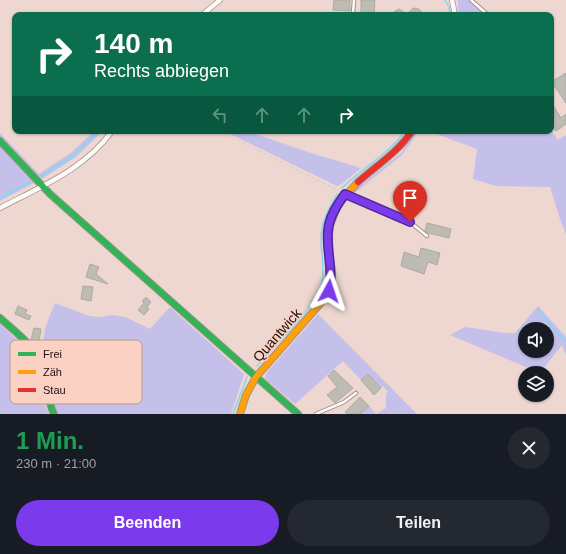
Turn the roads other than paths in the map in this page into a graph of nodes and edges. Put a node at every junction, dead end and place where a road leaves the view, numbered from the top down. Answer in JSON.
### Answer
{"nodes":[{"id":1,"x":220,"y":0,"type":"edge"},
{"id":2,"x":354,"y":0,"type":"edge"},
{"id":3,"x":452,"y":0,"type":"edge"},
{"id":4,"x":471,"y":0,"type":"edge"},
{"id":5,"x":206,"y":12,"type":"edge"},
{"id":6,"x":353,"y":12,"type":"edge"},
{"id":7,"x":454,"y":12,"type":"edge"},
{"id":8,"x":485,"y":12,"type":"edge"},
{"id":9,"x":109,"y":134,"type":"edge"},
{"id":10,"x":410,"y":134,"type":"edge"},
{"id":11,"x":0,"y":141,"type":"edge"},
{"id":12,"x":42,"y":186,"type":"junction"},
{"id":13,"x":345,"y":194,"type":"junction"},
{"id":14,"x":0,"y":208,"type":"edge"},
{"id":15,"x":427,"y":236,"type":"dead end"},
{"id":16,"x":0,"y":318,"type":"edge"},
{"id":17,"x":23,"y":340,"type":"edge"},
{"id":18,"x":256,"y":377,"type":"junction"},
{"id":19,"x":356,"y":393,"type":"dead end"},
{"id":20,"x":50,"y":404,"type":"edge"},
{"id":21,"x":54,"y":414,"type":"edge"},
{"id":22,"x":240,"y":414,"type":"edge"},
{"id":23,"x":298,"y":414,"type":"edge"},
{"id":24,"x":316,"y":414,"type":"edge"}],
"edges":[{"from":1,"to":5,"type":"street"},
{"from":2,"to":6,"type":"lane"},
{"from":3,"to":7,"type":"street"},
{"from":4,"to":8,"type":"lane"},
{"from":9,"to":12,"type":"street"},
{"from":10,"to":13,"type":"street","name":"Quantwick"},
{"from":11,"to":12,"type":"street","name":"Quantwick"},
{"from":12,"to":14,"type":"street"},
{"from":12,"to":18,"type":"street","name":"Quantwick"},
{"from":13,"to":15,"type":"lane"},
{"from":13,"to":18,"type":"street","name":"Quantwick"},
{"from":16,"to":17,"type":"street"},
{"from":18,"to":22,"type":"street","name":"Quantwick"},
{"from":18,"to":23,"type":"street","name":"Quantwick"},
{"from":19,"to":24,"type":"lane"},
{"from":20,"to":21,"type":"street"}]}
